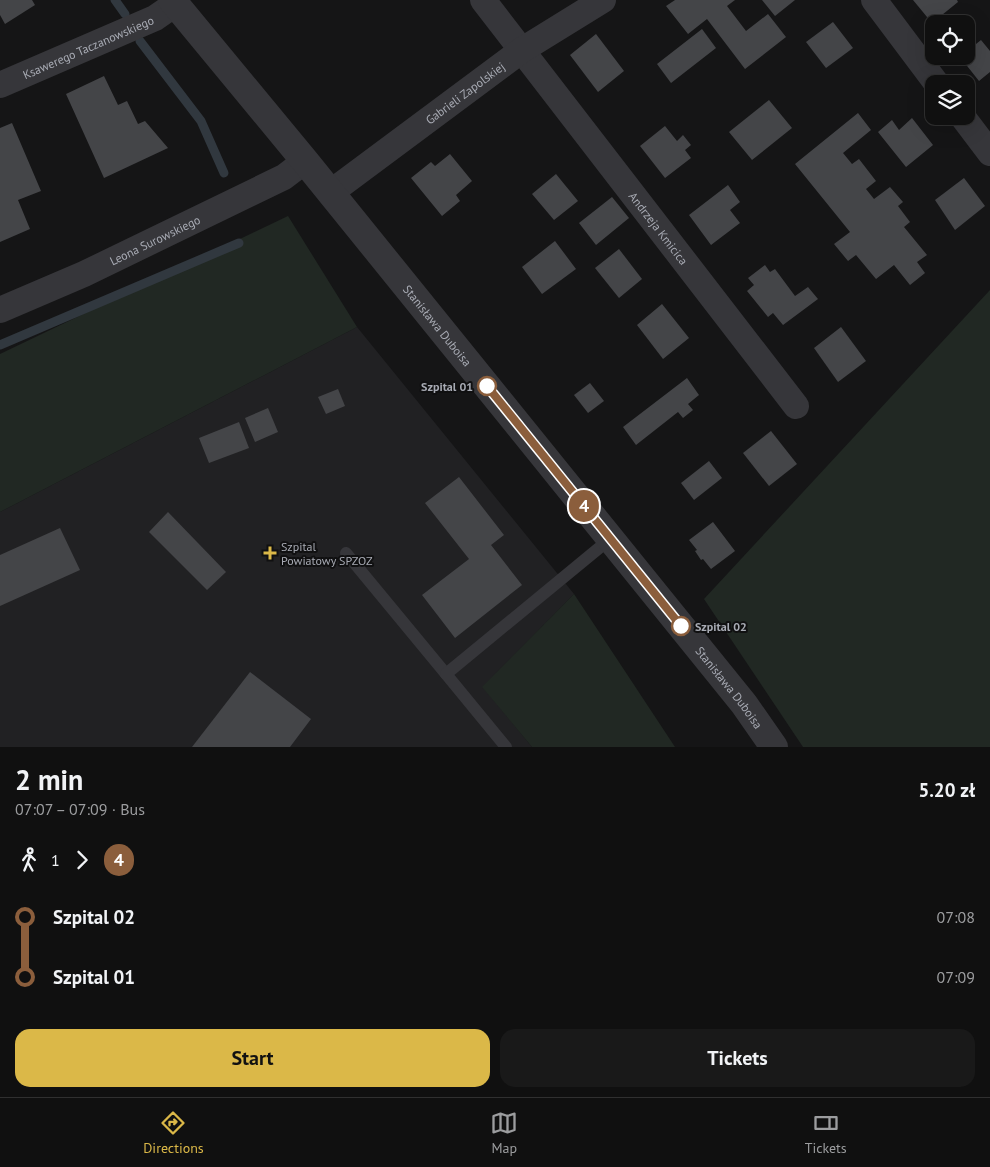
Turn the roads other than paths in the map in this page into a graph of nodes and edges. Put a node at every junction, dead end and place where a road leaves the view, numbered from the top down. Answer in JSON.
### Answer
{"nodes":[{"id":1,"x":483,"y":0,"type":"edge"},
{"id":2,"x":602,"y":0,"type":"edge"},
{"id":3,"x":874,"y":0,"type":"edge"},
{"id":4,"x":174,"y":2,"type":"edge"},
{"id":5,"x":522,"y":50,"type":"junction"},
{"id":6,"x":930,"y":75,"type":"edge"},
{"id":7,"x":0,"y":85,"type":"edge"},
{"id":8,"x":969,"y":125,"type":"edge"},
{"id":9,"x":990,"y":153,"type":"edge"},
{"id":10,"x":306,"y":161,"type":"junction"},
{"id":11,"x":330,"y":192,"type":"junction"},
{"id":12,"x":0,"y":310,"type":"edge"},
{"id":13,"x":796,"y":406,"type":"dead end"},
{"id":14,"x":610,"y":539,"type":"junction"},
{"id":15,"x":346,"y":553,"type":"dead end"},
{"id":16,"x":446,"y":674,"type":"junction"},
{"id":17,"x":506,"y":747,"type":"edge"},
{"id":18,"x":774,"y":747,"type":"edge"}],
"edges":[{"from":1,"to":5,"type":"street","name":"Andrzeja Kmicica"},
{"from":2,"to":5,"type":"street","name":"Gabrieli Zapolskiej"},
{"from":3,"to":6,"type":"street"},
{"from":4,"to":7,"type":"street","name":"Ksawerego Taczanowskiego"},
{"from":4,"to":10,"type":"street","name":"Stanisława Duboisa"},
{"from":5,"to":11,"type":"street","name":"Gabrieli Zapolskiej"},
{"from":5,"to":13,"type":"street","name":"Andrzeja Kmicica"},
{"from":8,"to":9,"type":"street"},
{"from":10,"to":11,"type":"street","name":"Stanisława Duboisa"},
{"from":10,"to":12,"type":"street","name":"Leona Surowskiego"},
{"from":11,"to":14,"type":"street","name":"Stanisława Duboisa"},
{"from":14,"to":16,"type":"lane"},
{"from":14,"to":18,"type":"street","name":"Stanisława Duboisa"},
{"from":15,"to":16,"type":"lane"},
{"from":16,"to":17,"type":"lane"}]}
